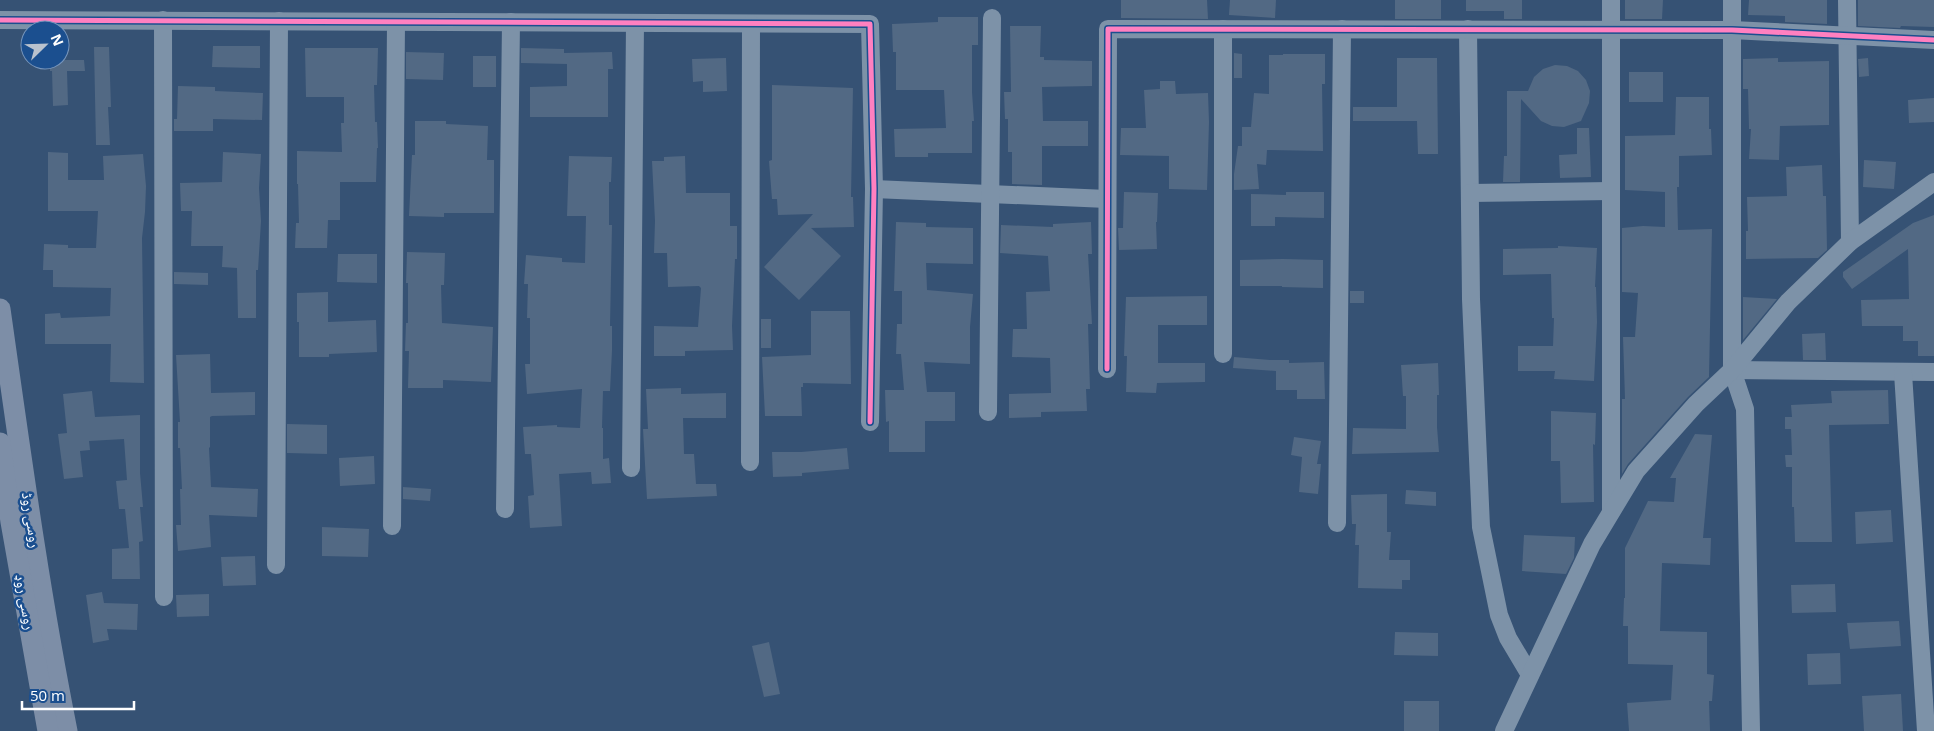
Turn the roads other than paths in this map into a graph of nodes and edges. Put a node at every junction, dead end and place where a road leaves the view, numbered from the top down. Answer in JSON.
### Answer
{"nodes":[{"id":1,"x":1611,"y":0,"type":"edge"},
{"id":2,"x":1732,"y":0,"type":"edge"},
{"id":3,"x":1847,"y":0,"type":"edge"},
{"id":4,"x":992,"y":18,"type":"dead end"},
{"id":5,"x":0,"y":20,"type":"edge"},
{"id":6,"x":163,"y":20,"type":"junction"},
{"id":7,"x":279,"y":21,"type":"junction"},
{"id":8,"x":396,"y":22,"type":"junction"},
{"id":9,"x":512,"y":22,"type":"junction"},
{"id":10,"x":635,"y":23,"type":"junction"},
{"id":11,"x":751,"y":24,"type":"junction"},
{"id":12,"x":1222,"y":29,"type":"junction"},
{"id":13,"x":1342,"y":29,"type":"junction"},
{"id":14,"x":1468,"y":29,"type":"junction"},
{"id":15,"x":1612,"y":29,"type":"junction"},
{"id":16,"x":1732,"y":30,"type":"junction"},
{"id":17,"x":1847,"y":37,"type":"junction"},
{"id":18,"x":1934,"y":40,"type":"edge"},
{"id":19,"x":1934,"y":182,"type":"edge"},
{"id":20,"x":874,"y":189,"type":"junction"},
{"id":21,"x":1611,"y":191,"type":"junction"},
{"id":22,"x":1470,"y":193,"type":"junction"},
{"id":23,"x":990,"y":194,"type":"junction"},
{"id":24,"x":1107,"y":199,"type":"junction"},
{"id":25,"x":1850,"y":242,"type":"junction"},
{"id":26,"x":0,"y":308,"type":"edge"},
{"id":27,"x":1223,"y":354,"type":"dead end"},
{"id":28,"x":1107,"y":369,"type":"dead end"},
{"id":29,"x":1732,"y":370,"type":"junction"},
{"id":30,"x":1934,"y":372,"type":"edge"},
{"id":31,"x":1903,"y":373,"type":"junction"},
{"id":32,"x":988,"y":412,"type":"dead end"},
{"id":33,"x":870,"y":422,"type":"dead end"},
{"id":34,"x":0,"y":443,"type":"edge"},
{"id":35,"x":750,"y":462,"type":"dead end"},
{"id":36,"x":631,"y":468,"type":"dead end"},
{"id":37,"x":505,"y":509,"type":"dead end"},
{"id":38,"x":1611,"y":512,"type":"junction"},
{"id":39,"x":1337,"y":523,"type":"dead end"},
{"id":40,"x":392,"y":526,"type":"dead end"},
{"id":41,"x":276,"y":565,"type":"dead end"},
{"id":42,"x":164,"y":597,"type":"dead end"},
{"id":43,"x":1530,"y":675,"type":"junction"},
{"id":44,"x":48,"y":731,"type":"edge"},
{"id":45,"x":67,"y":731,"type":"edge"},
{"id":46,"x":1504,"y":731,"type":"edge"},
{"id":47,"x":1751,"y":731,"type":"edge"},
{"id":48,"x":1926,"y":731,"type":"edge"}],
"edges":[{"from":1,"to":15,"type":"street"},
{"from":2,"to":16,"type":"street"},
{"from":3,"to":17,"type":"street"},
{"from":4,"to":23,"type":"street"},
{"from":5,"to":6,"type":"street"},
{"from":6,"to":7,"type":"street"},
{"from":6,"to":42,"type":"street"},
{"from":7,"to":8,"type":"street"},
{"from":7,"to":41,"type":"street"},
{"from":8,"to":9,"type":"street"},
{"from":8,"to":40,"type":"street"},
{"from":9,"to":10,"type":"street"},
{"from":9,"to":37,"type":"street"},
{"from":10,"to":11,"type":"street"},
{"from":10,"to":36,"type":"street"},
{"from":11,"to":20,"type":"street"},
{"from":11,"to":35,"type":"street"},
{"from":12,"to":13,"type":"street"},
{"from":12,"to":24,"type":"street"},
{"from":12,"to":27,"type":"street"},
{"from":13,"to":14,"type":"street"},
{"from":13,"to":39,"type":"street"},
{"from":14,"to":15,"type":"street"},
{"from":14,"to":22,"type":"street"},
{"from":15,"to":16,"type":"street"},
{"from":15,"to":21,"type":"street"},
{"from":16,"to":17,"type":"street"},
{"from":16,"to":29,"type":"street"},
{"from":17,"to":18,"type":"street"},
{"from":17,"to":25,"type":"street"},
{"from":19,"to":25,"type":"street"},
{"from":20,"to":23,"type":"street"},
{"from":20,"to":33,"type":"street"},
{"from":21,"to":22,"type":"street"},
{"from":21,"to":38,"type":"street"},
{"from":22,"to":43,"type":"street"},
{"from":23,"to":24,"type":"street"},
{"from":23,"to":32,"type":"street"},
{"from":24,"to":28,"type":"street"},
{"from":25,"to":29,"type":"street"},
{"from":26,"to":45,"type":"main road","name":"روسی روڈ"},
{"from":29,"to":31,"type":"street"},
{"from":29,"to":38,"type":"street"},
{"from":29,"to":47,"type":"street"},
{"from":30,"to":31,"type":"street"},
{"from":31,"to":48,"type":"street"},
{"from":34,"to":44,"type":"main road","name":"روسی روډ"},
{"from":38,"to":43,"type":"street"},
{"from":43,"to":46,"type":"street"}]}
